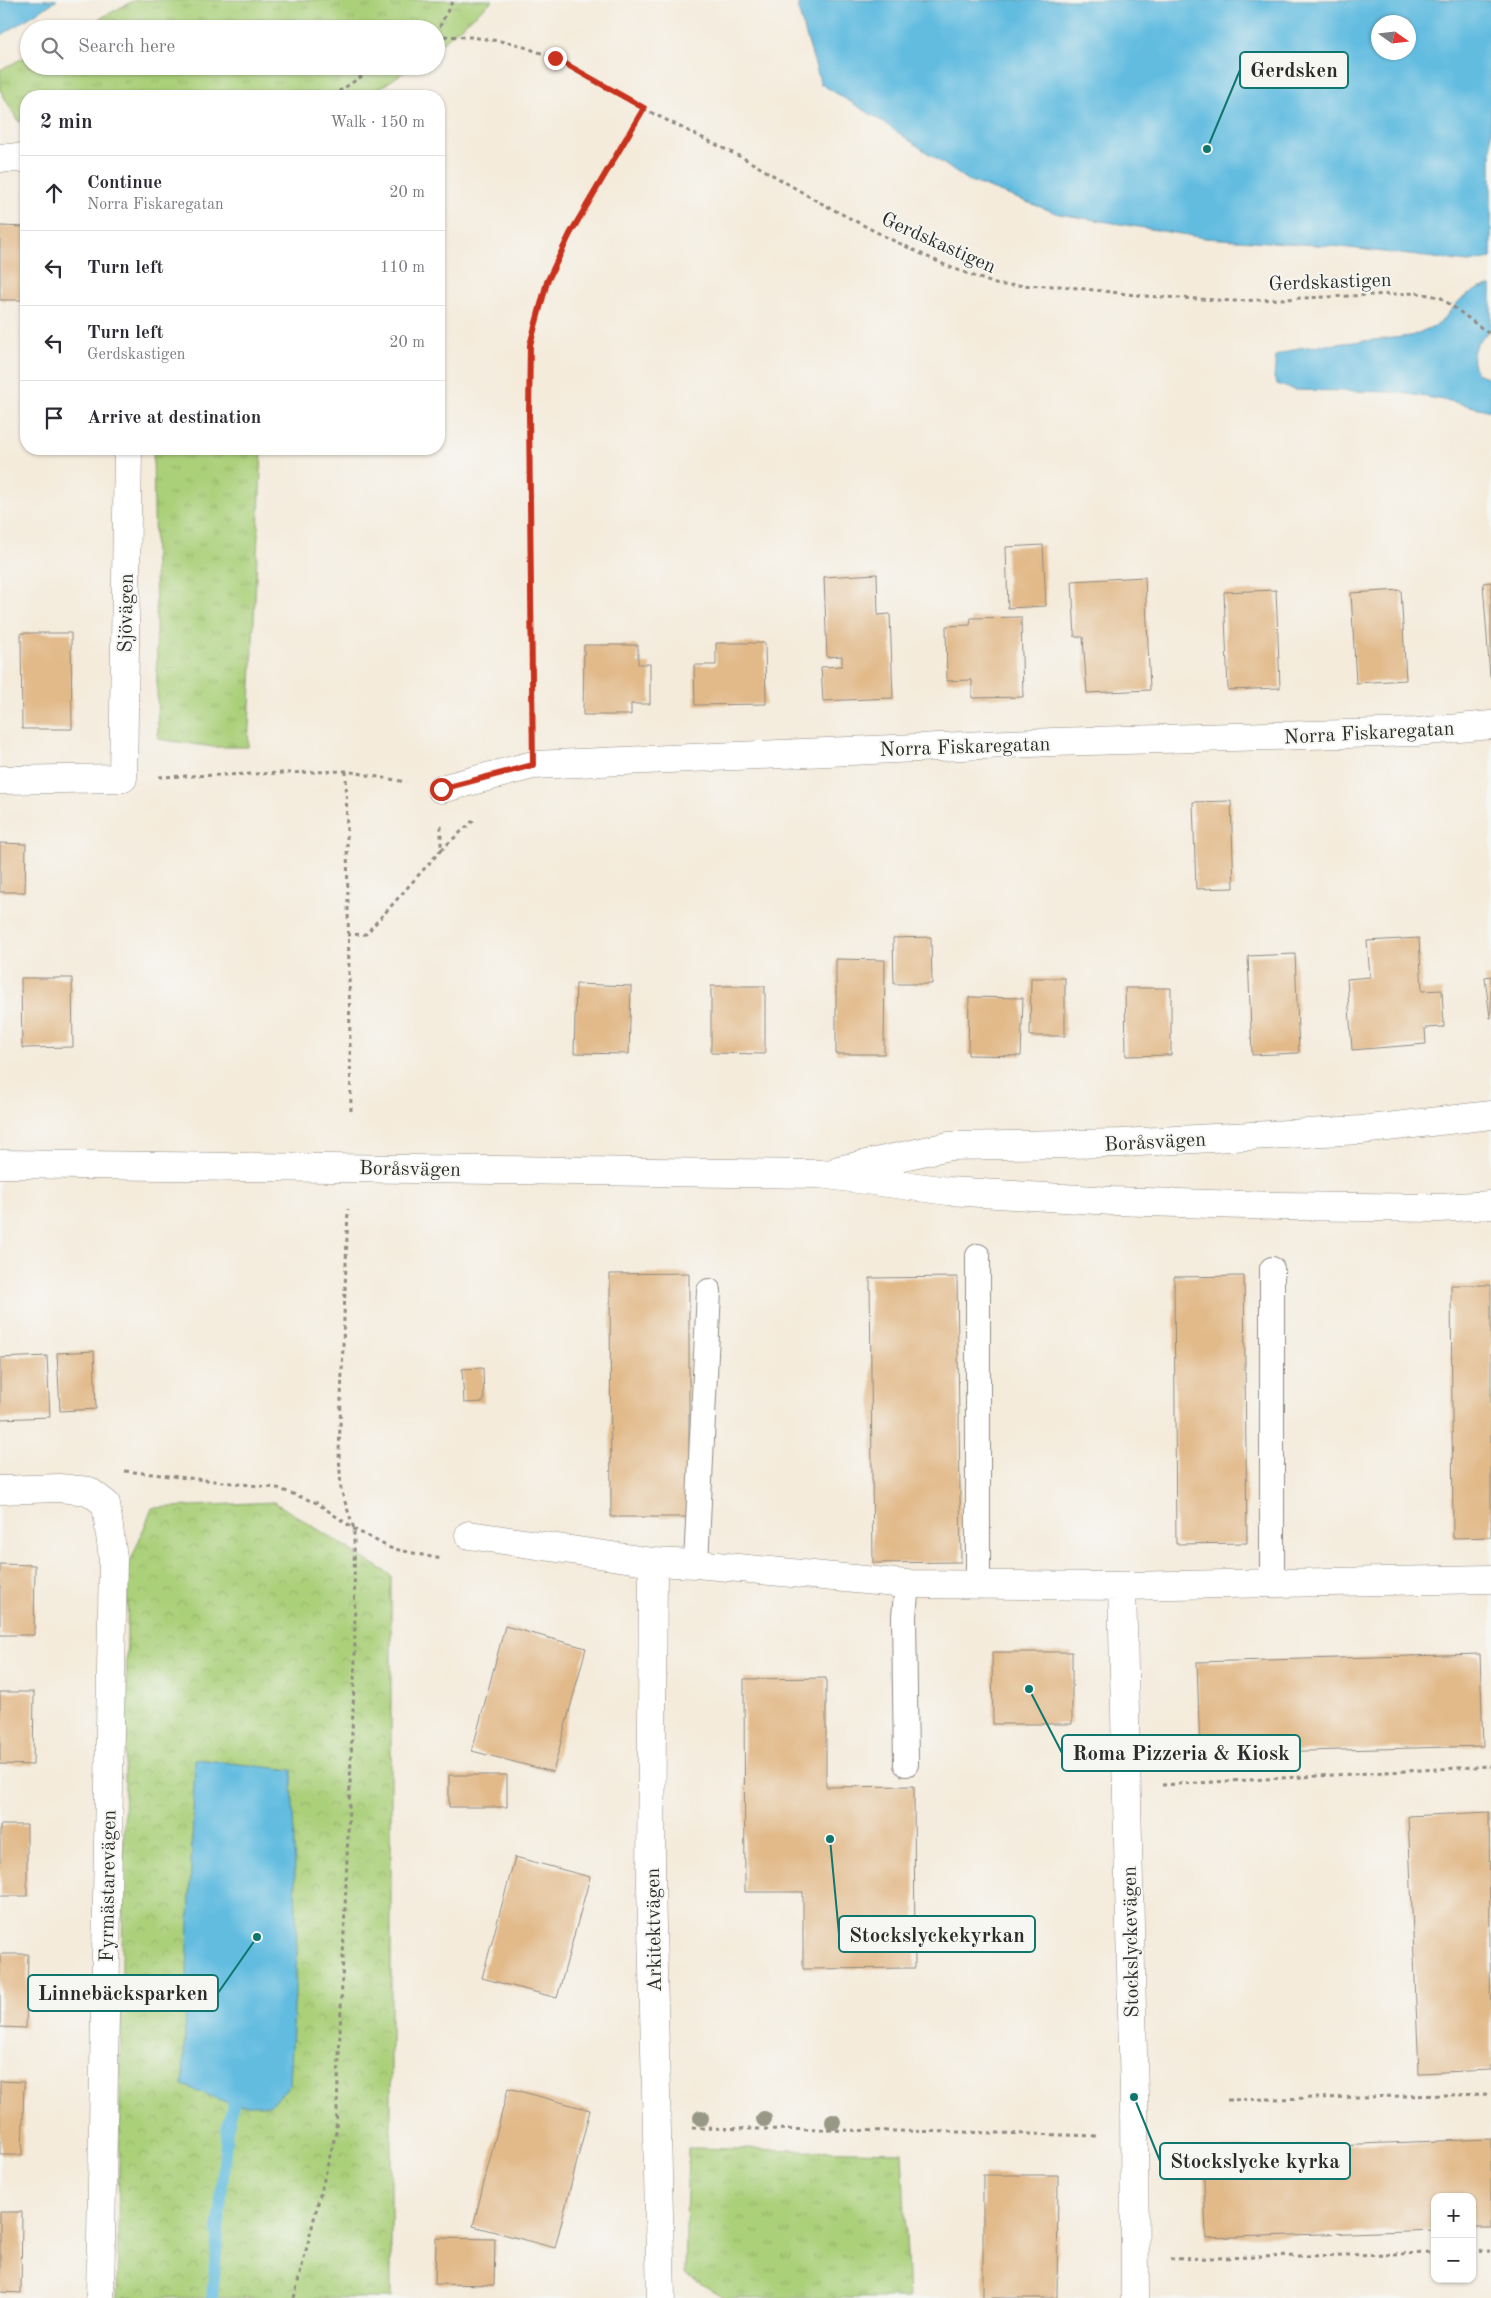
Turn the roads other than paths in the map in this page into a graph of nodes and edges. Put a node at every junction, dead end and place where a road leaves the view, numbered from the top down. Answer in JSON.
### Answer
{"nodes":[{"id":1,"x":0,"y":158,"type":"edge"},
{"id":2,"x":20,"y":158,"type":"edge"},
{"id":3,"x":128,"y":455,"type":"edge"},
{"id":4,"x":1491,"y":725,"type":"edge"},
{"id":5,"x":0,"y":780,"type":"edge"},
{"id":6,"x":441,"y":789,"type":"road end"},
{"id":7,"x":1491,"y":1115,"type":"edge"},
{"id":8,"x":0,"y":1164,"type":"edge"},
{"id":9,"x":820,"y":1174,"type":"junction"},
{"id":10,"x":1491,"y":1204,"type":"edge"},
{"id":11,"x":978,"y":1256,"type":"dead end"},
{"id":12,"x":1272,"y":1270,"type":"dead end"},
{"id":13,"x":709,"y":1291,"type":"dead end"},
{"id":14,"x":0,"y":1490,"type":"edge"},
{"id":15,"x":469,"y":1536,"type":"dead end"},
{"id":16,"x":653,"y":1562,"type":"junction"},
{"id":17,"x":696,"y":1564,"type":"junction"},
{"id":18,"x":1491,"y":1579,"type":"edge"},
{"id":19,"x":907,"y":1584,"type":"junction"},
{"id":20,"x":1272,"y":1584,"type":"junction"},
{"id":21,"x":978,"y":1585,"type":"junction"},
{"id":22,"x":1122,"y":1586,"type":"junction"},
{"id":23,"x":906,"y":1764,"type":"dead end"},
{"id":24,"x":100,"y":2298,"type":"edge"},
{"id":25,"x":661,"y":2298,"type":"edge"},
{"id":26,"x":1135,"y":2298,"type":"edge"}],
"edges":[{"from":1,"to":2,"type":"street"},
{"from":3,"to":5,"type":"street","name":"Sjövägen"},
{"from":4,"to":6,"type":"street","name":"Norra Fiskaregatan"},
{"from":7,"to":9,"type":"street","name":"Boråsvägen"},
{"from":8,"to":9,"type":"street","name":"Boråsvägen"},
{"from":9,"to":10,"type":"street","name":"Boråsvägen"},
{"from":11,"to":21,"type":"lane"},
{"from":12,"to":20,"type":"lane"},
{"from":13,"to":17,"type":"lane"},
{"from":14,"to":24,"type":"street","name":"Fyrmästarevägen"},
{"from":15,"to":16,"type":"street"},
{"from":16,"to":17,"type":"street"},
{"from":16,"to":25,"type":"street","name":"Arkitektvägen"},
{"from":17,"to":19,"type":"street"},
{"from":18,"to":20,"type":"street"},
{"from":19,"to":21,"type":"street"},
{"from":19,"to":23,"type":"lane"},
{"from":20,"to":22,"type":"street"},
{"from":21,"to":22,"type":"street"},
{"from":22,"to":26,"type":"street","name":"Stockslyckevägen"}]}
